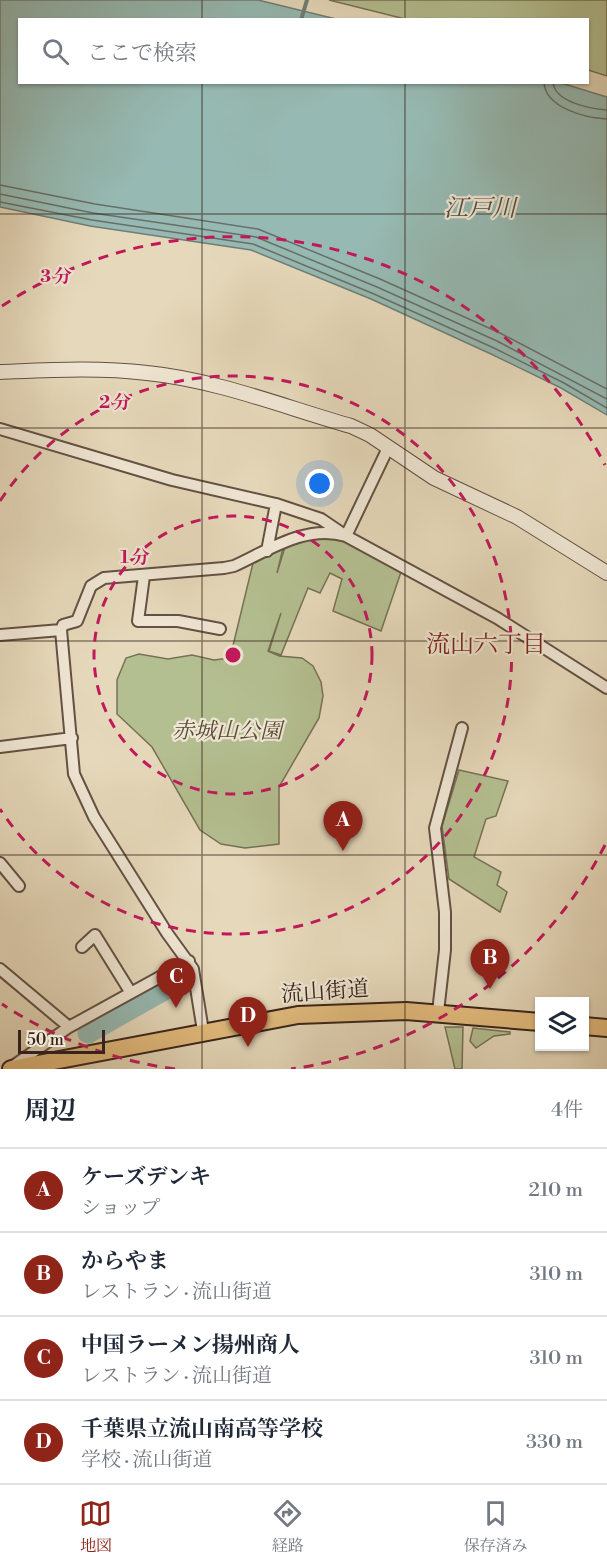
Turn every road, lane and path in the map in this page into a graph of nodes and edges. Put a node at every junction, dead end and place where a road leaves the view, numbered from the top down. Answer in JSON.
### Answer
{"nodes":[{"id":1,"x":0,"y":372,"type":"edge"},
{"id":2,"x":0,"y":429,"type":"edge"},
{"id":3,"x":388,"y":448,"type":"junction"},
{"id":4,"x":276,"y":504,"type":"junction"},
{"id":5,"x":346,"y":536,"type":"junction"},
{"id":6,"x":267,"y":551,"type":"junction"},
{"id":7,"x":607,"y":573,"type":"edge"},
{"id":8,"x":144,"y":576,"type":"junction"},
{"id":9,"x":220,"y":629,"type":"dead end"},
{"id":10,"x":61,"y":630,"type":"junction"},
{"id":11,"x":0,"y":635,"type":"edge"},
{"id":12,"x":607,"y":688,"type":"edge"},
{"id":13,"x":462,"y":728,"type":"dead end"},
{"id":14,"x":72,"y":738,"type":"junction"},
{"id":15,"x":0,"y":747,"type":"edge"},
{"id":16,"x":0,"y":863,"type":"edge"},
{"id":17,"x":19,"y":886,"type":"dead end"},
{"id":18,"x":82,"y":947,"type":"dead end"},
{"id":19,"x":189,"y":961,"type":"junction"},
{"id":20,"x":0,"y":969,"type":"edge"},
{"id":21,"x":131,"y":993,"type":"junction"},
{"id":22,"x":438,"y":1012,"type":"junction"},
{"id":23,"x":535,"y":1022,"type":"edge"},
{"id":24,"x":589,"y":1026,"type":"edge"},
{"id":25,"x":69,"y":1028,"type":"junction"},
{"id":26,"x":607,"y":1028,"type":"edge"},
{"id":27,"x":203,"y":1031,"type":"junction"},
{"id":28,"x":10,"y":1069,"type":"edge"}],
"edges":[{"from":1,"to":3,"type":"street"},
{"from":2,"to":4,"type":"street"},
{"from":3,"to":5,"type":"street"},
{"from":3,"to":7,"type":"street"},
{"from":4,"to":5,"type":"street"},
{"from":4,"to":6,"type":"street"},
{"from":5,"to":6,"type":"street"},
{"from":5,"to":12,"type":"street"},
{"from":6,"to":8,"type":"street"},
{"from":8,"to":9,"type":"street"},
{"from":8,"to":10,"type":"street"},
{"from":10,"to":11,"type":"street"},
{"from":10,"to":14,"type":"street"},
{"from":13,"to":22,"type":"street"},
{"from":14,"to":15,"type":"street"},
{"from":14,"to":19,"type":"street"},
{"from":16,"to":17,"type":"street"},
{"from":18,"to":21,"type":"street"},
{"from":19,"to":21,"type":"street"},
{"from":19,"to":27,"type":"street"},
{"from":20,"to":25,"type":"street"},
{"from":21,"to":25,"type":"street"},
{"from":22,"to":23,"type":"main road","name":"流山街道"},
{"from":22,"to":27,"type":"main road","name":"流山街道"},
{"from":24,"to":26,"type":"main road"},
{"from":25,"to":28,"type":"street"},
{"from":27,"to":28,"type":"main road","name":"流山街道"}]}
